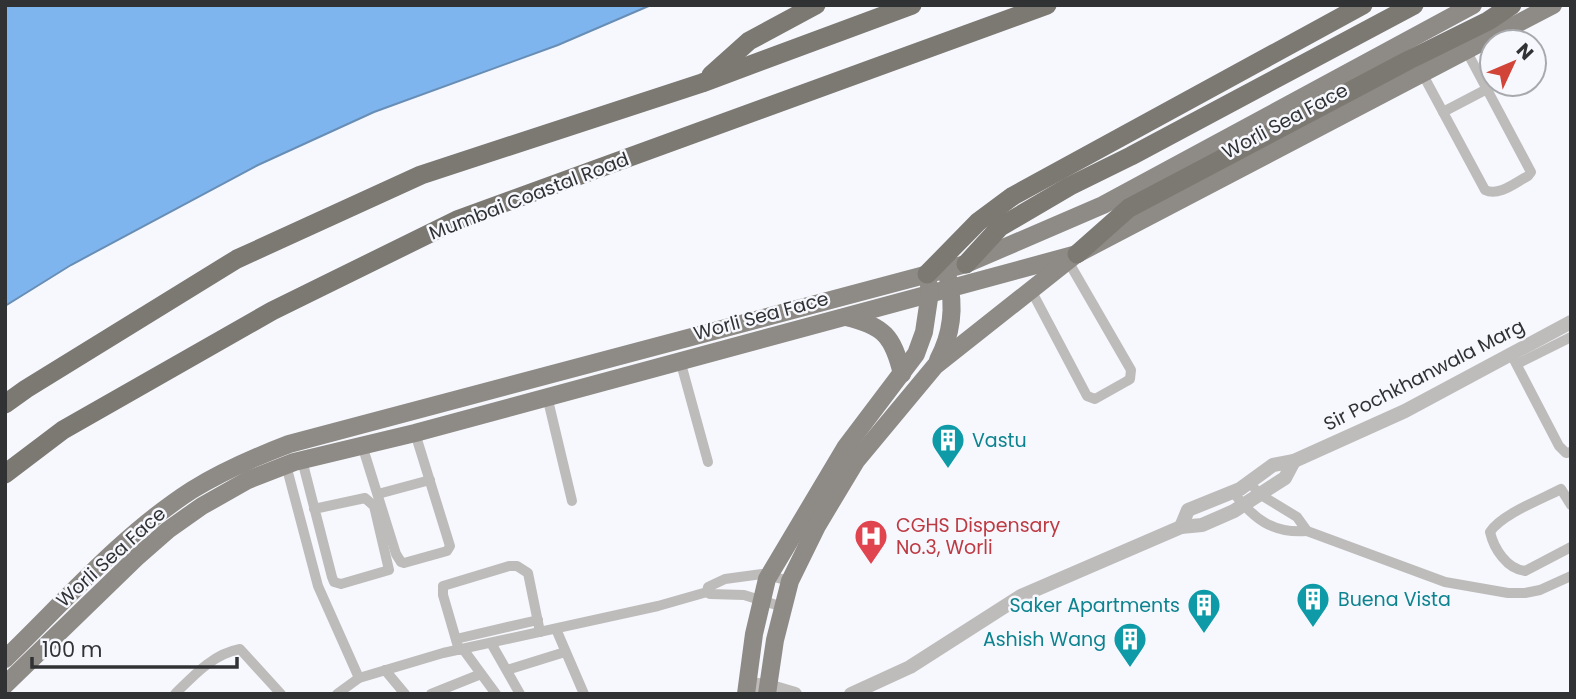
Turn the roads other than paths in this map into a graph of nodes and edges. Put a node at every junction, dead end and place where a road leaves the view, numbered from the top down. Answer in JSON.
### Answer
{"nodes":[{"id":1,"x":816,"y":5,"type":"edge"},
{"id":2,"x":912,"y":5,"type":"edge"},
{"id":3,"x":1047,"y":5,"type":"edge"},
{"id":4,"x":1363,"y":5,"type":"edge"},
{"id":5,"x":1414,"y":5,"type":"edge"},
{"id":6,"x":1473,"y":5,"type":"edge"},
{"id":7,"x":1512,"y":5,"type":"edge"},
{"id":8,"x":1553,"y":5,"type":"edge"},
{"id":9,"x":1466,"y":50,"type":"junction"},
{"id":10,"x":1478,"y":72,"type":"edge"},
{"id":11,"x":1422,"y":73,"type":"junction"},
{"id":12,"x":702,"y":83,"type":"junction"},
{"id":13,"x":1478,"y":94,"type":"edge"},
{"id":14,"x":1492,"y":98,"type":"edge"},
{"id":15,"x":1443,"y":112,"type":"junction"},
{"id":16,"x":1072,"y":258,"type":"junction"},
{"id":17,"x":967,"y":264,"type":"junction"},
{"id":18,"x":938,"y":281,"type":"junction"},
{"id":19,"x":1031,"y":290,"type":"junction"},
{"id":20,"x":842,"y":316,"type":"junction"},
{"id":21,"x":1571,"y":322,"type":"edge"},
{"id":22,"x":1571,"y":337,"type":"edge"},
{"id":23,"x":1514,"y":359,"type":"junction"},
{"id":24,"x":680,"y":360,"type":"junction"},
{"id":25,"x":935,"y":366,"type":"junction"},
{"id":26,"x":902,"y":373,"type":"junction"},
{"id":27,"x":547,"y":396,"type":"junction"},
{"id":28,"x":5,"y":404,"type":"edge"},
{"id":29,"x":415,"y":433,"type":"junction"},
{"id":30,"x":362,"y":445,"type":"junction"},
{"id":31,"x":1571,"y":452,"type":"edge"},
{"id":32,"x":1294,"y":461,"type":"junction"},
{"id":33,"x":294,"y":463,"type":"junction"},
{"id":34,"x":708,"y":463,"type":"dead end"},
{"id":35,"x":5,"y":474,"type":"edge"},
{"id":36,"x":430,"y":481,"type":"junction"},
{"id":37,"x":1249,"y":482,"type":"junction"},
{"id":38,"x":1233,"y":492,"type":"junction"},
{"id":39,"x":378,"y":494,"type":"junction"},
{"id":40,"x":827,"y":494,"type":"junction"},
{"id":41,"x":1261,"y":495,"type":"junction"},
{"id":42,"x":572,"y":500,"type":"dead end"},
{"id":43,"x":1571,"y":505,"type":"edge"},
{"id":44,"x":1243,"y":506,"type":"junction"},
{"id":45,"x":314,"y":509,"type":"junction"},
{"id":46,"x":1181,"y":527,"type":"junction"},
{"id":47,"x":1307,"y":531,"type":"junction"},
{"id":48,"x":1571,"y":547,"type":"edge"},
{"id":49,"x":769,"y":576,"type":"junction"},
{"id":50,"x":1571,"y":576,"type":"edge"},
{"id":51,"x":790,"y":581,"type":"junction"},
{"id":52,"x":707,"y":592,"type":"junction"},
{"id":53,"x":762,"y":599,"type":"junction"},
{"id":54,"x":783,"y":607,"type":"junction"},
{"id":55,"x":539,"y":626,"type":"junction"},
{"id":56,"x":556,"y":629,"type":"junction"},
{"id":57,"x":491,"y":643,"type":"junction"},
{"id":58,"x":459,"y":646,"type":"junction"},
{"id":59,"x":565,"y":652,"type":"junction"},
{"id":60,"x":5,"y":659,"type":"edge"},
{"id":61,"x":385,"y":670,"type":"junction"},
{"id":62,"x":507,"y":670,"type":"junction"},
{"id":63,"x":481,"y":674,"type":"junction"},
{"id":64,"x":359,"y":678,"type":"junction"},
{"id":65,"x":5,"y":685,"type":"edge"},
{"id":66,"x":747,"y":689,"type":"edge"},
{"id":67,"x":767,"y":690,"type":"edge"},
{"id":68,"x":175,"y":694,"type":"edge"},
{"id":69,"x":281,"y":694,"type":"edge"},
{"id":70,"x":337,"y":694,"type":"edge"},
{"id":71,"x":405,"y":694,"type":"edge"},
{"id":72,"x":431,"y":694,"type":"edge"},
{"id":73,"x":496,"y":694,"type":"edge"},
{"id":74,"x":520,"y":694,"type":"edge"},
{"id":75,"x":584,"y":694,"type":"edge"},
{"id":76,"x":795,"y":694,"type":"edge"},
{"id":77,"x":851,"y":694,"type":"edge"}],
"edges":[{"from":1,"to":12,"type":"highway"},
{"from":2,"to":12,"type":"highway"},
{"from":3,"to":35,"type":"highway","name":"Mumbai Coastal Road"},
{"from":4,"to":18,"type":"highway"},
{"from":5,"to":17,"type":"highway"},
{"from":6,"to":17,"type":"main road","name":"Worli Sea Face"},
{"from":7,"to":16,"type":"highway"},
{"from":8,"to":9,"type":"main road","name":"Worli Sea Face"},
{"from":9,"to":10,"type":"street"},
{"from":9,"to":11,"type":"main road","name":"Worli Sea Face"},
{"from":11,"to":15,"type":"street"},
{"from":11,"to":16,"type":"main road","name":"Worli Sea Face"},
{"from":12,"to":28,"type":"highway"},
{"from":13,"to":15,"type":"street"},
{"from":14,"to":15,"type":"street"},
{"from":16,"to":18,"type":"main road","name":"Worli Sea Face"},
{"from":16,"to":19,"type":"main road"},
{"from":16,"to":19,"type":"street"},
{"from":17,"to":18,"type":"main road","name":"Worli Sea Face"},
{"from":18,"to":20,"type":"main road","name":"Worli Sea Face"},
{"from":18,"to":25,"type":"main road"},
{"from":18,"to":26,"type":"main road"},
{"from":18,"to":60,"type":"main road","name":"Worli Sea Face"},
{"from":19,"to":25,"type":"main road"},
{"from":20,"to":24,"type":"main road","name":"Worli Sea Face"},
{"from":20,"to":26,"type":"main road"},
{"from":21,"to":23,"type":"street","name":"Sir Pochkhanwala Marg"},
{"from":22,"to":23,"type":"street"},
{"from":23,"to":31,"type":"street"},
{"from":23,"to":32,"type":"street","name":"Sir Pochkhanwala Marg"},
{"from":24,"to":27,"type":"main road","name":"Worli Sea Face"},
{"from":24,"to":34,"type":"street"},
{"from":25,"to":40,"type":"main road"},
{"from":26,"to":40,"type":"main road"},
{"from":27,"to":29,"type":"main road","name":"Worli Sea Face"},
{"from":27,"to":42,"type":"street"},
{"from":29,"to":30,"type":"main road","name":"Worli Sea Face"},
{"from":29,"to":36,"type":"street"},
{"from":30,"to":33,"type":"main road","name":"Worli Sea Face"},
{"from":30,"to":39,"type":"street"},
{"from":32,"to":37,"type":"street","name":"Sir Pochkhanwala Marg"},
{"from":32,"to":41,"type":"street"},
{"from":33,"to":45,"type":"street"},
{"from":33,"to":64,"type":"street"},
{"from":33,"to":65,"type":"main road","name":"Worli Sea Face"},
{"from":36,"to":39,"type":"street"},
{"from":36,"to":39,"type":"street"},
{"from":37,"to":38,"type":"street","name":"Sir Pochkhanwala Marg"},
{"from":37,"to":41,"type":"street"},
{"from":38,"to":44,"type":"street"},
{"from":38,"to":46,"type":"street","name":"Sir Pochkhanwala Marg"},
{"from":40,"to":49,"type":"main road"},
{"from":40,"to":51,"type":"main road"},
{"from":41,"to":44,"type":"street"},
{"from":41,"to":47,"type":"street"},
{"from":43,"to":48,"type":"street"},
{"from":44,"to":46,"type":"street"},
{"from":44,"to":47,"type":"street"},
{"from":45,"to":45,"type":"street"},
{"from":46,"to":77,"type":"street"},
{"from":47,"to":50,"type":"street"},
{"from":49,"to":51,"type":"street"},
{"from":49,"to":52,"type":"street"},
{"from":49,"to":53,"type":"main road"},
{"from":51,"to":54,"type":"main road"},
{"from":52,"to":53,"type":"street"},
{"from":52,"to":56,"type":"street"},
{"from":53,"to":54,"type":"street"},
{"from":53,"to":66,"type":"main road"},
{"from":54,"to":67,"type":"main road"},
{"from":55,"to":56,"type":"street"},
{"from":55,"to":57,"type":"street"},
{"from":55,"to":58,"type":"street"},
{"from":55,"to":58,"type":"street"},
{"from":56,"to":59,"type":"street"},
{"from":57,"to":58,"type":"street"},
{"from":57,"to":62,"type":"street"},
{"from":58,"to":61,"type":"street"},
{"from":58,"to":63,"type":"street"},
{"from":59,"to":62,"type":"street"},
{"from":59,"to":75,"type":"street"},
{"from":61,"to":64,"type":"street"},
{"from":61,"to":71,"type":"street"},
{"from":62,"to":74,"type":"street"},
{"from":63,"to":72,"type":"street"},
{"from":63,"to":73,"type":"street"},
{"from":64,"to":70,"type":"street"},
{"from":66,"to":67,"type":"street"},
{"from":67,"to":76,"type":"street"},
{"from":68,"to":69,"type":"street"}]}
